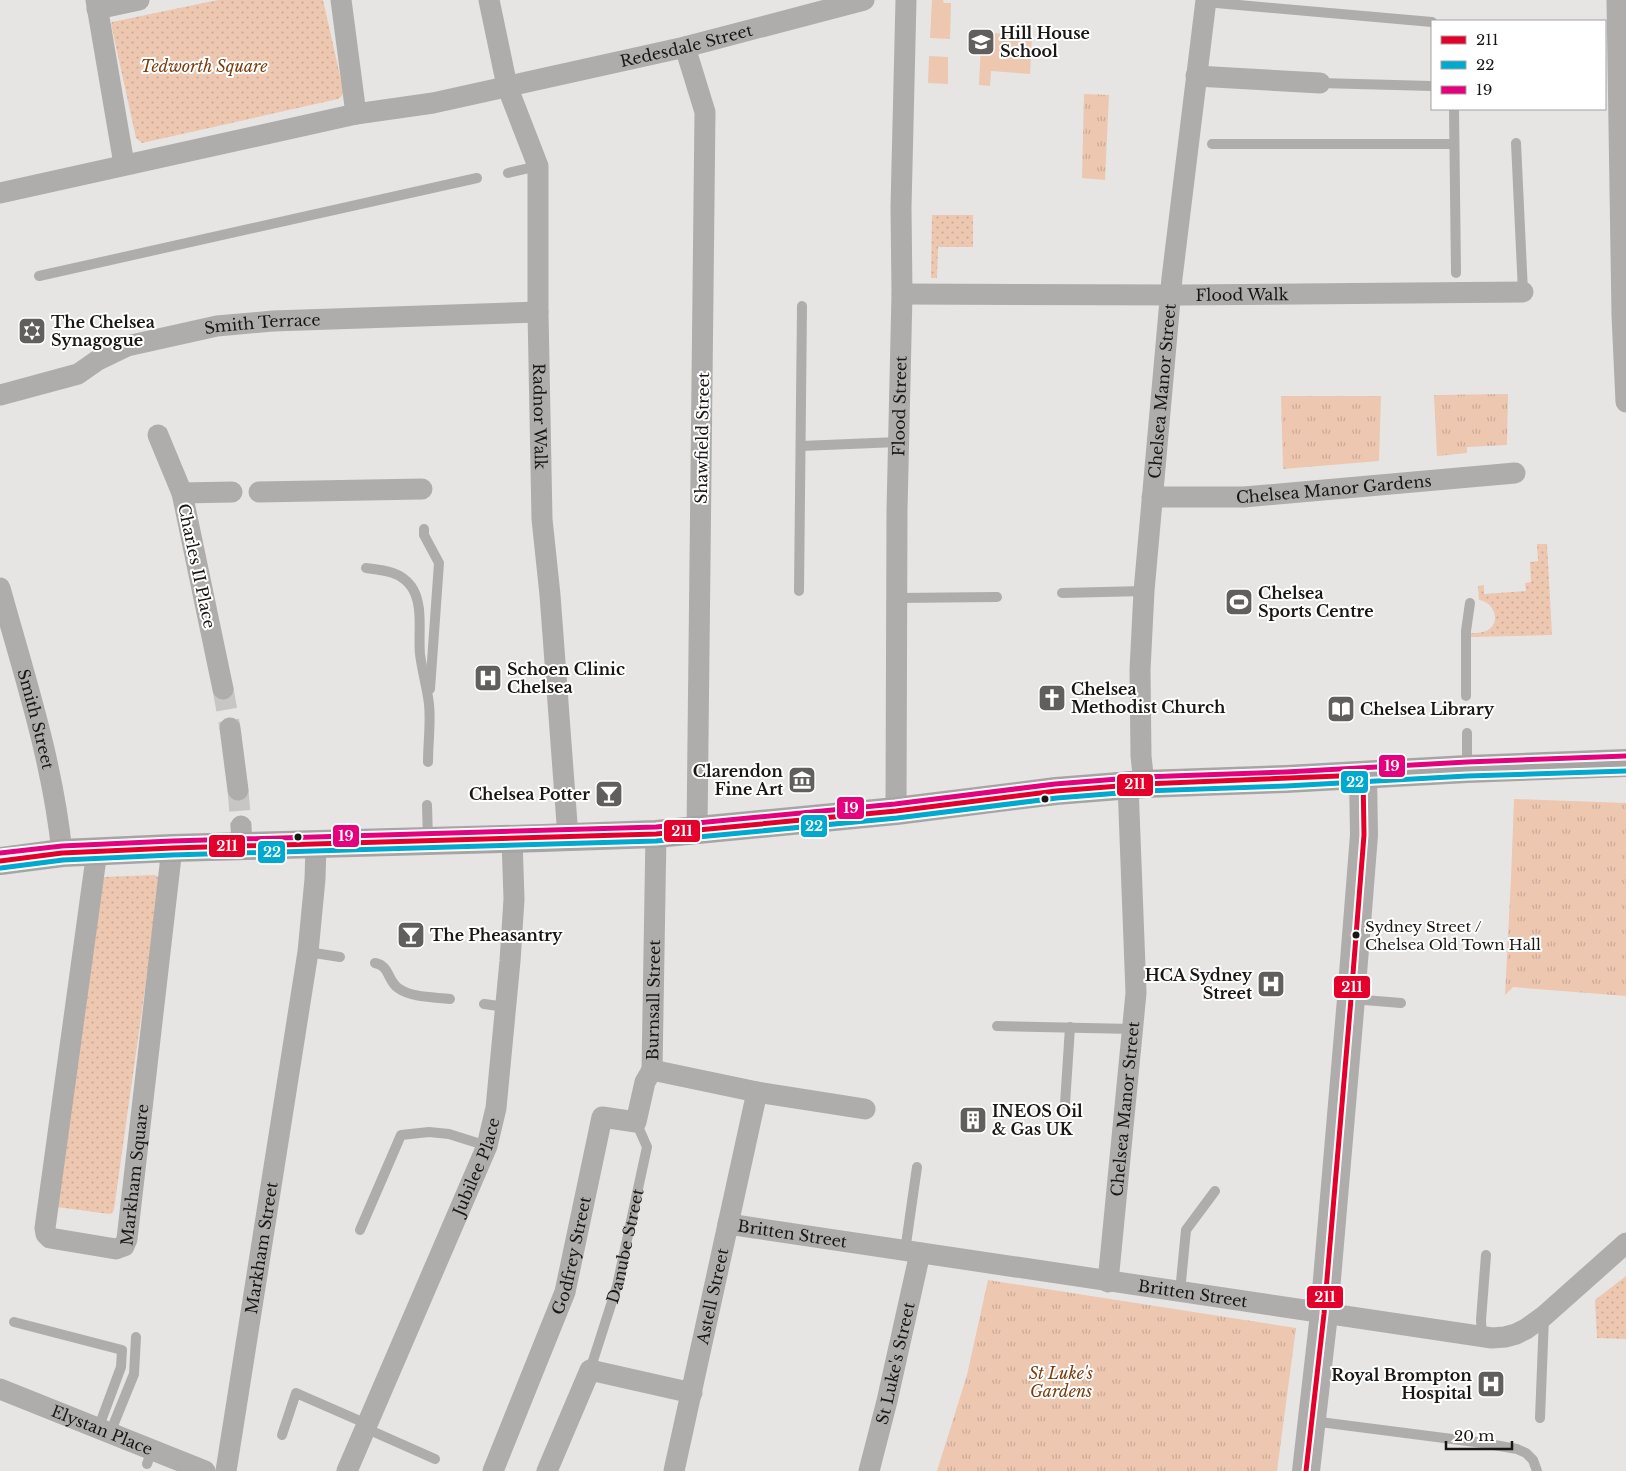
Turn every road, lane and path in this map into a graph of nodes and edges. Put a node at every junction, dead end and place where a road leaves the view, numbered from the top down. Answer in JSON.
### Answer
{"nodes":[{"id":1,"x":139,"y":0,"type":"edge"},
{"id":2,"x":341,"y":0,"type":"edge"},
{"id":3,"x":489,"y":0,"type":"edge"},
{"id":4,"x":864,"y":0,"type":"edge"},
{"id":5,"x":906,"y":0,"type":"edge"},
{"id":6,"x":1617,"y":0,"type":"edge"},
{"id":7,"x":1206,"y":1,"type":"edge"},
{"id":8,"x":97,"y":4,"type":"edge"},
{"id":9,"x":1431,"y":22,"type":"edge"},
{"id":10,"x":685,"y":47,"type":"junction"},
{"id":11,"x":1196,"y":76,"type":"junction"},
{"id":12,"x":1320,"y":83,"type":"joint"},
{"id":13,"x":507,"y":86,"type":"junction"},
{"id":14,"x":1431,"y":86,"type":"edge"},
{"id":15,"x":1454,"y":110,"type":"edge"},
{"id":16,"x":356,"y":114,"type":"junction"},
{"id":17,"x":1516,"y":143,"type":"dead end"},
{"id":18,"x":1212,"y":144,"type":"dead end"},
{"id":19,"x":1454,"y":144,"type":"junction"},
{"id":20,"x":124,"y":164,"type":"junction"},
{"id":21,"x":538,"y":166,"type":"junction"},
{"id":22,"x":508,"y":173,"type":"dead end"},
{"id":23,"x":477,"y":178,"type":"dead end"},
{"id":24,"x":0,"y":193,"type":"edge"},
{"id":25,"x":1456,"y":273,"type":"dead end"},
{"id":26,"x":39,"y":276,"type":"dead end"},
{"id":27,"x":1523,"y":292,"type":"joint"},
{"id":28,"x":902,"y":294,"type":"junction"},
{"id":29,"x":1171,"y":294,"type":"junction"},
{"id":30,"x":802,"y":306,"type":"dead end"},
{"id":31,"x":538,"y":312,"type":"junction"},
{"id":32,"x":0,"y":395,"type":"edge"},
{"id":33,"x":1626,"y":402,"type":"edge"},
{"id":34,"x":158,"y":435,"type":"dead end"},
{"id":35,"x":898,"y":442,"type":"junction"},
{"id":36,"x":801,"y":446,"type":"junction"},
{"id":37,"x":1515,"y":473,"type":"dead end"},
{"id":38,"x":232,"y":492,"type":"dead end"},
{"id":39,"x":259,"y":492,"type":"dead end"},
{"id":40,"x":182,"y":493,"type":"junction"},
{"id":41,"x":423,"y":494,"type":"dead end"},
{"id":42,"x":1152,"y":497,"type":"junction"},
{"id":43,"x":424,"y":529,"type":"dead end"},
{"id":44,"x":366,"y":568,"type":"dead end"},
{"id":45,"x":0,"y":588,"type":"edge"},
{"id":46,"x":800,"y":591,"type":"dead end"},
{"id":47,"x":1144,"y":591,"type":"junction"},
{"id":48,"x":1062,"y":593,"type":"dead end"},
{"id":49,"x":997,"y":597,"type":"dead end"},
{"id":50,"x":897,"y":598,"type":"junction"},
{"id":51,"x":1470,"y":603,"type":"dead end"},
{"id":52,"x":223,"y":689,"type":"tunnel mouth"},
{"id":53,"x":1466,"y":696,"type":"dead end"},
{"id":54,"x":429,"y":704,"type":"junction"},
{"id":55,"x":230,"y":728,"type":"tunnel mouth"},
{"id":56,"x":1467,"y":733,"type":"dead end"},
{"id":57,"x":428,"y":762,"type":"dead end"},
{"id":58,"x":1626,"y":763,"type":"edge"},
{"id":59,"x":1467,"y":769,"type":"junction"},
{"id":60,"x":1363,"y":775,"type":"junction"},
{"id":61,"x":1136,"y":785,"type":"junction"},
{"id":62,"x":238,"y":790,"type":"tunnel mouth"},
{"id":63,"x":428,"y":805,"type":"dead end"},
{"id":64,"x":896,"y":811,"type":"junction"},
{"id":65,"x":697,"y":831,"type":"junction"},
{"id":66,"x":656,"y":834,"type":"junction"},
{"id":67,"x":512,"y":838,"type":"junction"},
{"id":68,"x":568,"y":838,"type":"junction"},
{"id":69,"x":428,"y":841,"type":"junction"},
{"id":70,"x":316,"y":844,"type":"junction"},
{"id":71,"x":172,"y":848,"type":"junction"},
{"id":72,"x":97,"y":851,"type":"junction"},
{"id":73,"x":62,"y":853,"type":"junction"},
{"id":74,"x":0,"y":862,"type":"edge"},
{"id":75,"x":308,"y":952,"type":"junction"},
{"id":76,"x":340,"y":958,"type":"dead end"},
{"id":77,"x":374,"y":963,"type":"dead end"},
{"id":78,"x":450,"y":999,"type":"dead end"},
{"id":79,"x":1351,"y":999,"type":"junction"},
{"id":80,"x":484,"y":1004,"type":"dead end"},
{"id":81,"x":1401,"y":1004,"type":"dead end"},
{"id":82,"x":506,"y":1007,"type":"junction"},
{"id":83,"x":998,"y":1026,"type":"dead end"},
{"id":84,"x":1070,"y":1027,"type":"junction"},
{"id":85,"x":1133,"y":1029,"type":"junction"},
{"id":86,"x":652,"y":1070,"type":"junction"},
{"id":87,"x":757,"y":1092,"type":"junction"},
{"id":88,"x":1065,"y":1104,"type":"dead end"},
{"id":89,"x":865,"y":1109,"type":"dead end"},
{"id":90,"x":636,"y":1122,"type":"junction"},
{"id":91,"x":487,"y":1146,"type":"junction"},
{"id":92,"x":916,"y":1168,"type":"dead end"},
{"id":93,"x":1215,"y":1191,"type":"dead end"},
{"id":94,"x":728,"y":1224,"type":"junction"},
{"id":95,"x":360,"y":1230,"type":"dead end"},
{"id":96,"x":1626,"y":1243,"type":"edge"},
{"id":97,"x":913,"y":1252,"type":"junction"},
{"id":98,"x":1486,"y":1255,"type":"dead end"},
{"id":99,"x":1108,"y":1282,"type":"junction"},
{"id":100,"x":1180,"y":1292,"type":"junction"},
{"id":101,"x":1324,"y":1314,"type":"junction"},
{"id":102,"x":1544,"y":1316,"type":"junction"},
{"id":103,"x":14,"y":1322,"type":"dead end"},
{"id":104,"x":136,"y":1337,"type":"dead end"},
{"id":105,"x":1482,"y":1337,"type":"junction"},
{"id":106,"x":590,"y":1370,"type":"junction"},
{"id":107,"x":0,"y":1389,"type":"edge"},
{"id":108,"x":692,"y":1393,"type":"junction"},
{"id":109,"x":1540,"y":1418,"type":"dead end"},
{"id":110,"x":1312,"y":1421,"type":"junction"},
{"id":111,"x":366,"y":1426,"type":"junction"},
{"id":112,"x":104,"y":1431,"type":"junction"},
{"id":113,"x":282,"y":1435,"type":"dead end"},
{"id":114,"x":435,"y":1459,"type":"dead end"},
{"id":115,"x":205,"y":1471,"type":"edge"},
{"id":116,"x":226,"y":1471,"type":"edge"},
{"id":117,"x":347,"y":1471,"type":"edge"},
{"id":118,"x":493,"y":1471,"type":"edge"},
{"id":119,"x":547,"y":1471,"type":"edge"},
{"id":120,"x":674,"y":1471,"type":"edge"},
{"id":121,"x":869,"y":1471,"type":"edge"},
{"id":122,"x":1306,"y":1471,"type":"edge"},
{"id":123,"x":1536,"y":1471,"type":"edge"}],
"edges":[{"from":1,"to":8,"type":"street"},
{"from":2,"to":16,"type":"street"},
{"from":3,"to":13,"type":"street","name":"Radnor Walk"},
{"from":4,"to":10,"type":"street","name":"Redesdale Street"},
{"from":5,"to":28,"type":"street","name":"Flood Street"},
{"from":6,"to":33,"type":"street"},
{"from":7,"to":9,"type":"lane"},
{"from":7,"to":11,"type":"street","name":"Chelsea Manor Street"},
{"from":8,"to":20,"type":"street"},
{"from":10,"to":13,"type":"street","name":"Redesdale Street"},
{"from":10,"to":65,"type":"street","name":"Shawfield Street"},
{"from":11,"to":12,"type":"street"},
{"from":11,"to":29,"type":"street","name":"Chelsea Manor Street"},
{"from":12,"to":14,"type":"lane"},
{"from":13,"to":16,"type":"street","name":"Redesdale Street"},
{"from":13,"to":21,"type":"street","name":"Radnor Walk"},
{"from":15,"to":19,"type":"lane"},
{"from":16,"to":20,"type":"street"},
{"from":17,"to":27,"type":"lane"},
{"from":18,"to":19,"type":"lane"},
{"from":19,"to":25,"type":"lane"},
{"from":20,"to":24,"type":"street"},
{"from":21,"to":22,"type":"lane"},
{"from":21,"to":31,"type":"street","name":"Radnor Walk"},
{"from":23,"to":26,"type":"lane"},
{"from":27,"to":29,"type":"street","name":"Flood Walk"},
{"from":28,"to":29,"type":"street","name":"Flood Walk"},
{"from":28,"to":35,"type":"street","name":"Flood Street"},
{"from":29,"to":42,"type":"street","name":"Chelsea Manor Street"},
{"from":30,"to":36,"type":"lane"},
{"from":31,"to":32,"type":"street","name":"Smith Terrace"},
{"from":31,"to":68,"type":"street","name":"Radnor Walk"},
{"from":34,"to":40,"type":"street"},
{"from":35,"to":36,"type":"lane"},
{"from":35,"to":50,"type":"street","name":"Flood Street"},
{"from":36,"to":46,"type":"lane"},
{"from":37,"to":42,"type":"street","name":"Chelsea Manor Gardens"},
{"from":38,"to":40,"type":"street","name":"Charles II Place"},
{"from":39,"to":41,"type":"street"},
{"from":40,"to":52,"type":"street","name":"Charles II Place"},
{"from":42,"to":47,"type":"street","name":"Chelsea Manor Street"},
{"from":43,"to":54,"type":"lane"},
{"from":44,"to":54,"type":"lane"},
{"from":45,"to":73,"type":"street","name":"Smith Street"},
{"from":47,"to":48,"type":"lane"},
{"from":47,"to":61,"type":"street","name":"Chelsea Manor Street"},
{"from":49,"to":50,"type":"lane"},
{"from":50,"to":64,"type":"street","name":"Flood Street"},
{"from":51,"to":53,"type":"lane"},
{"from":54,"to":57,"type":"lane"},
{"from":55,"to":62,"type":"street"},
{"from":56,"to":59,"type":"lane"},
{"from":58,"to":59,"type":"main road"},
{"from":59,"to":60,"type":"main road"},
{"from":60,"to":61,"type":"main road"},
{"from":60,"to":79,"type":"main road"},
{"from":61,"to":64,"type":"main road"},
{"from":61,"to":85,"type":"street","name":"Chelsea Manor Street"},
{"from":63,"to":69,"type":"lane"},
{"from":64,"to":65,"type":"main road"},
{"from":65,"to":66,"type":"main road"},
{"from":66,"to":68,"type":"main road"},
{"from":66,"to":86,"type":"street","name":"Burnsall Street"},
{"from":67,"to":68,"type":"main road"},
{"from":67,"to":69,"type":"main road"},
{"from":67,"to":82,"type":"street","name":"Jubilee Place"},
{"from":69,"to":70,"type":"main road"},
{"from":70,"to":71,"type":"main road"},
{"from":70,"to":75,"type":"street","name":"Markham Street"},
{"from":71,"to":72,"type":"main road"},
{"from":71,"to":72,"type":"street","name":"Markham Square"},
{"from":72,"to":73,"type":"main road"},
{"from":73,"to":74,"type":"main road"},
{"from":75,"to":76,"type":"lane"},
{"from":75,"to":116,"type":"street","name":"Markham Street"},
{"from":77,"to":78,"type":"lane"},
{"from":79,"to":81,"type":"lane"},
{"from":79,"to":101,"type":"main road"},
{"from":80,"to":82,"type":"lane"},
{"from":82,"to":91,"type":"street","name":"Jubilee Place"},
{"from":83,"to":84,"type":"lane"},
{"from":84,"to":85,"type":"lane"},
{"from":84,"to":88,"type":"lane"},
{"from":85,"to":99,"type":"street","name":"Chelsea Manor Street"},
{"from":86,"to":87,"type":"street","name":"Burnsall Street"},
{"from":86,"to":90,"type":"street"},
{"from":87,"to":89,"type":"street","name":"Burnsall Street"},
{"from":87,"to":94,"type":"street","name":"Astell Street"},
{"from":90,"to":106,"type":"lane","name":"Danube Street"},
{"from":90,"to":118,"type":"street","name":"Godfrey Street"},
{"from":91,"to":95,"type":"lane"},
{"from":91,"to":111,"type":"street","name":"Jubilee Place"},
{"from":92,"to":97,"type":"lane"},
{"from":93,"to":100,"type":"lane"},
{"from":94,"to":97,"type":"street","name":"Britten Street"},
{"from":94,"to":108,"type":"street","name":"Astell Street"},
{"from":96,"to":102,"type":"street","name":"Britten Street"},
{"from":97,"to":99,"type":"street","name":"Britten Street"},
{"from":97,"to":121,"type":"street","name":"St Luke's Street"},
{"from":98,"to":105,"type":"lane"},
{"from":99,"to":100,"type":"street","name":"Britten Street"},
{"from":100,"to":101,"type":"street","name":"Britten Street"},
{"from":101,"to":105,"type":"street","name":"Britten Street"},
{"from":101,"to":110,"type":"main road"},
{"from":102,"to":105,"type":"street","name":"Britten Street"},
{"from":102,"to":109,"type":"lane"},
{"from":103,"to":112,"type":"lane"},
{"from":104,"to":112,"type":"lane"},
{"from":106,"to":108,"type":"street"},
{"from":106,"to":119,"type":"street","name":"Danube Street"},
{"from":107,"to":112,"type":"street","name":"Elystan Place"},
{"from":108,"to":120,"type":"street","name":"Astell Street"},
{"from":110,"to":122,"type":"main road"},
{"from":110,"to":123,"type":"lane"},
{"from":111,"to":113,"type":"lane"},
{"from":111,"to":114,"type":"lane"},
{"from":111,"to":117,"type":"street","name":"Jubilee Place"},
{"from":112,"to":115,"type":"street","name":"Elystan Place"}]}
